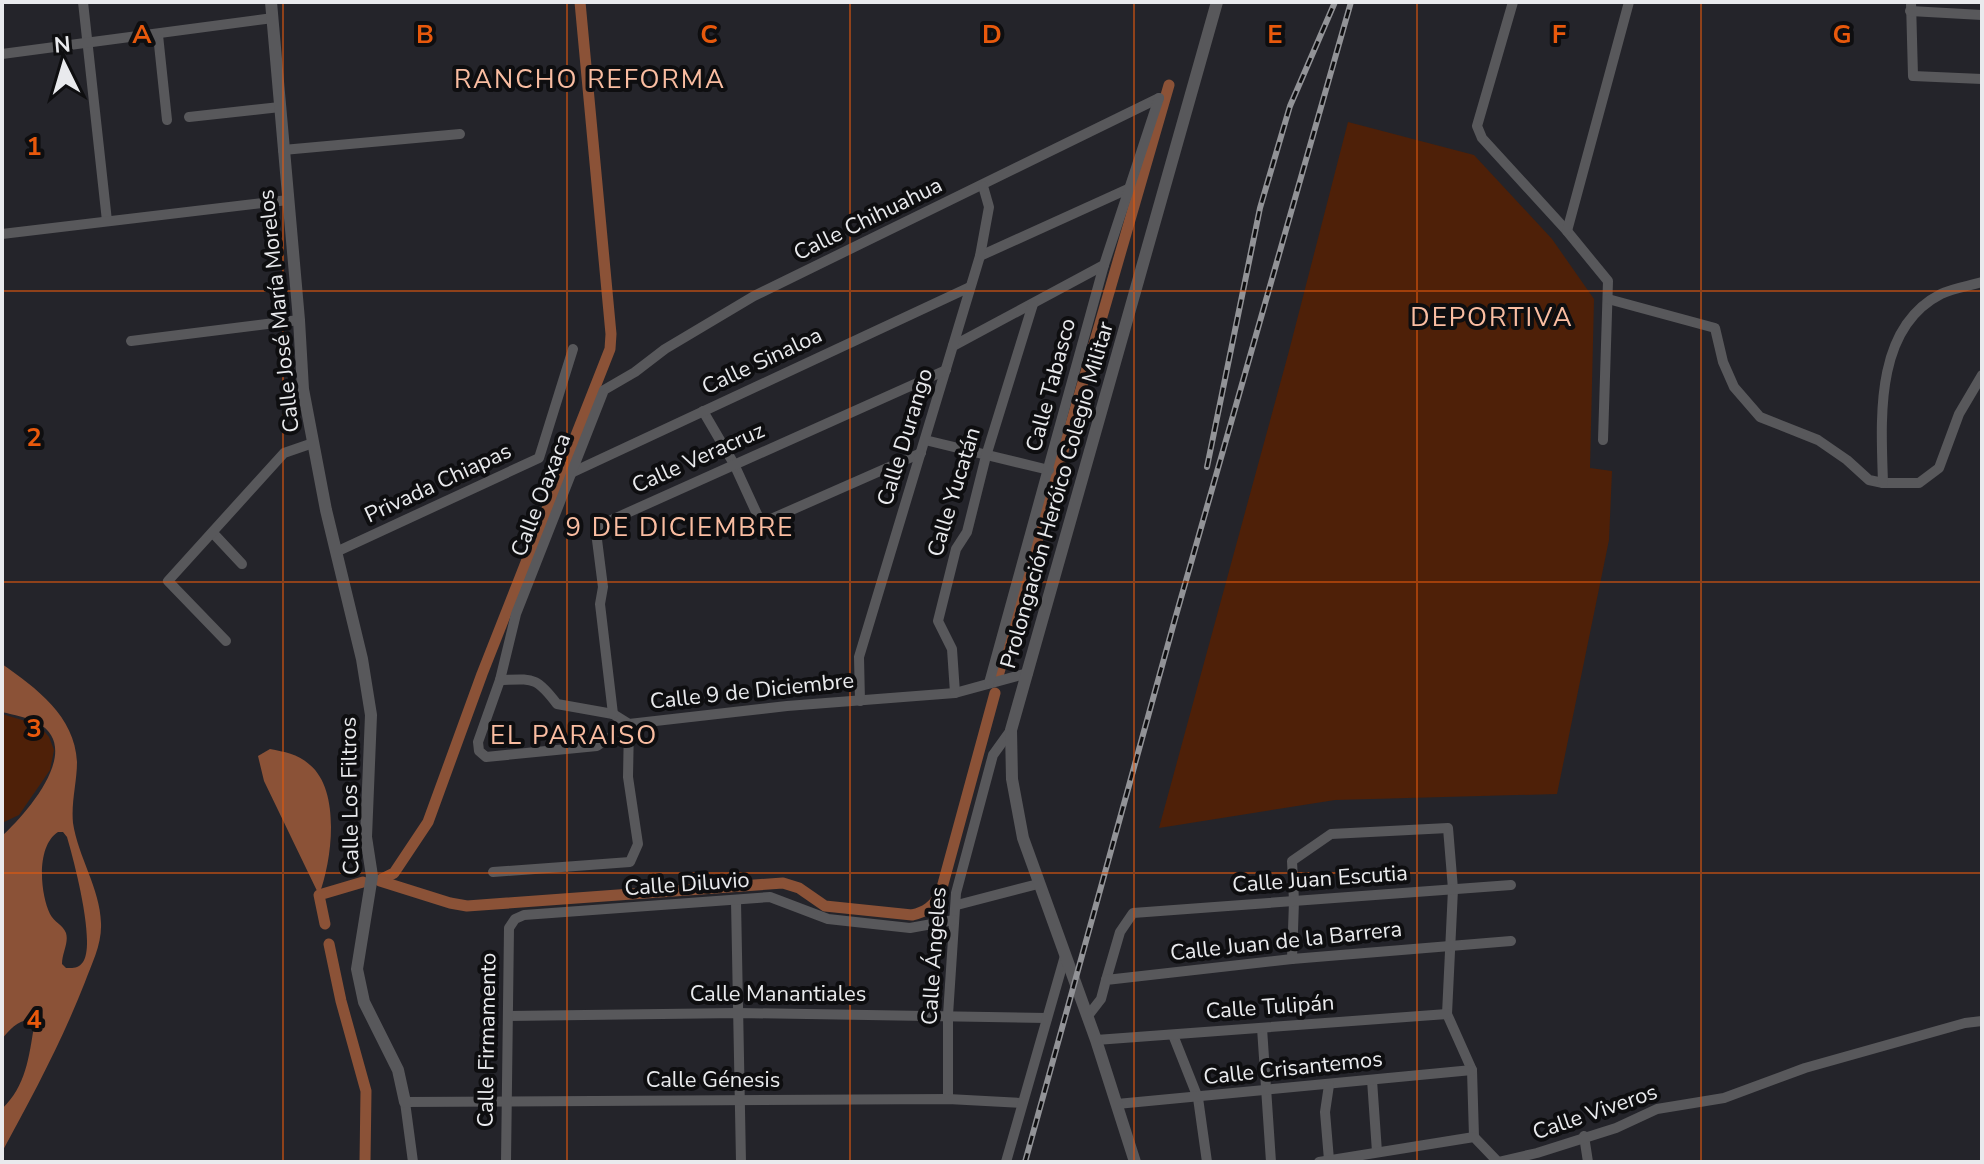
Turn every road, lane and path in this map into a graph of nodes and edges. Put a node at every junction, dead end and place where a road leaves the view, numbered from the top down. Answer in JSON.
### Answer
{"nodes":[{"id":1,"x":83,"y":2,"type":"edge"},
{"id":2,"x":271,"y":2,"type":"edge"},
{"id":3,"x":1217,"y":2,"type":"edge"},
{"id":4,"x":1513,"y":2,"type":"edge"},
{"id":5,"x":1629,"y":2,"type":"edge"},
{"id":6,"x":1910,"y":6,"type":"edge"},
{"id":7,"x":1982,"y":15,"type":"edge"},
{"id":8,"x":273,"y":18,"type":"junction"},
{"id":9,"x":158,"y":35,"type":"junction"},
{"id":10,"x":89,"y":42,"type":"junction"},
{"id":11,"x":2,"y":54,"type":"edge"},
{"id":12,"x":1982,"y":79,"type":"edge"},
{"id":13,"x":1159,"y":98,"type":"joint"},
{"id":14,"x":280,"y":107,"type":"junction"},
{"id":15,"x":189,"y":117,"type":"dead end"},
{"id":16,"x":167,"y":120,"type":"dead end"},
{"id":17,"x":460,"y":134,"type":"dead end"},
{"id":18,"x":283,"y":150,"type":"junction"},
{"id":19,"x":983,"y":186,"type":"junction"},
{"id":20,"x":1130,"y":188,"type":"junction"},
{"id":21,"x":288,"y":200,"type":"junction"},
{"id":22,"x":107,"y":221,"type":"junction"},
{"id":23,"x":1567,"y":231,"type":"junction"},
{"id":24,"x":2,"y":234,"type":"edge"},
{"id":25,"x":980,"y":256,"type":"junction"},
{"id":26,"x":1104,"y":265,"type":"junction"},
{"id":27,"x":1982,"y":282,"type":"edge"},
{"id":28,"x":970,"y":287,"type":"junction"},
{"id":29,"x":1608,"y":299,"type":"junction"},
{"id":30,"x":1033,"y":304,"type":"junction"},
{"id":31,"x":299,"y":320,"type":"junction"},
{"id":32,"x":131,"y":341,"type":"dead end"},
{"id":33,"x":953,"y":346,"type":"junction"},
{"id":34,"x":573,"y":349,"type":"dead end"},
{"id":35,"x":946,"y":370,"type":"junction"},
{"id":36,"x":1982,"y":375,"type":"edge"},
{"id":37,"x":604,"y":390,"type":"joint"},
{"id":38,"x":703,"y":411,"type":"junction"},
{"id":39,"x":925,"y":440,"type":"junction"},
{"id":40,"x":1603,"y":440,"type":"dead end"},
{"id":41,"x":313,"y":443,"type":"junction"},
{"id":42,"x":921,"y":453,"type":"junction"},
{"id":43,"x":986,"y":456,"type":"junction"},
{"id":44,"x":734,"y":464,"type":"junction"},
{"id":45,"x":1049,"y":470,"type":"junction"},
{"id":46,"x":571,"y":473,"type":"junction"},
{"id":47,"x":1883,"y":483,"type":"junction"},
{"id":48,"x":762,"y":525,"type":"junction"},
{"id":49,"x":213,"y":533,"type":"junction"},
{"id":50,"x":737,"y":534,"type":"dead end"},
{"id":51,"x":336,"y":552,"type":"junction"},
{"id":52,"x":242,"y":564,"type":"dead end"},
{"id":53,"x":226,"y":641,"type":"dead end"},
{"id":54,"x":362,"y":659,"type":"joint"},
{"id":55,"x":1028,"y":673,"type":"junction"},
{"id":56,"x":500,"y":680,"type":"junction"},
{"id":57,"x":989,"y":683,"type":"junction"},
{"id":58,"x":955,"y":693,"type":"junction"},
{"id":59,"x":860,"y":701,"type":"junction"},
{"id":60,"x":613,"y":714,"type":"junction"},
{"id":61,"x":629,"y":724,"type":"junction"},
{"id":62,"x":1011,"y":730,"type":"junction"},
{"id":63,"x":479,"y":751,"type":"joint"},
{"id":64,"x":493,"y":872,"type":"dead end"},
{"id":65,"x":1038,"y":884,"type":"junction"},
{"id":66,"x":1511,"y":885,"type":"dead end"},
{"id":67,"x":1453,"y":889,"type":"junction"},
{"id":68,"x":736,"y":901,"type":"junction"},
{"id":69,"x":1294,"y":901,"type":"junction"},
{"id":70,"x":957,"y":905,"type":"junction"},
{"id":71,"x":515,"y":919,"type":"joint"},
{"id":72,"x":954,"y":920,"type":"junction"},
{"id":73,"x":1511,"y":941,"type":"dead end"},
{"id":74,"x":1452,"y":946,"type":"junction"},
{"id":75,"x":1065,"y":956,"type":"junction"},
{"id":76,"x":1292,"y":959,"type":"junction"},
{"id":77,"x":1106,"y":980,"type":"junction"},
{"id":78,"x":739,"y":1013,"type":"junction"},
{"id":79,"x":1447,"y":1014,"type":"junction"},
{"id":80,"x":948,"y":1015,"type":"junction"},
{"id":81,"x":508,"y":1016,"type":"junction"},
{"id":82,"x":1087,"y":1017,"type":"junction"},
{"id":83,"x":1047,"y":1018,"type":"junction"},
{"id":84,"x":1982,"y":1021,"type":"edge"},
{"id":85,"x":1262,"y":1028,"type":"junction"},
{"id":86,"x":1173,"y":1035,"type":"junction"},
{"id":87,"x":1096,"y":1040,"type":"junction"},
{"id":88,"x":1472,"y":1070,"type":"junction"},
{"id":89,"x":1372,"y":1080,"type":"junction"},
{"id":90,"x":1329,"y":1085,"type":"junction"},
{"id":91,"x":1266,"y":1091,"type":"junction"},
{"id":92,"x":1198,"y":1098,"type":"junction"},
{"id":93,"x":740,"y":1099,"type":"junction"},
{"id":94,"x":948,"y":1099,"type":"junction"},
{"id":95,"x":507,"y":1101,"type":"junction"},
{"id":96,"x":405,"y":1102,"type":"junction"},
{"id":97,"x":1021,"y":1103,"type":"junction"},
{"id":98,"x":1117,"y":1104,"type":"junction"},
{"id":99,"x":1584,"y":1136,"type":"junction"},
{"id":100,"x":1474,"y":1137,"type":"junction"},
{"id":101,"x":1377,"y":1152,"type":"junction"},
{"id":102,"x":1324,"y":1161,"type":"edge"},
{"id":103,"x":413,"y":1162,"type":"edge"},
{"id":104,"x":506,"y":1162,"type":"edge"},
{"id":105,"x":741,"y":1162,"type":"edge"},
{"id":106,"x":1006,"y":1162,"type":"edge"},
{"id":107,"x":1135,"y":1162,"type":"edge"},
{"id":108,"x":1207,"y":1162,"type":"edge"},
{"id":109,"x":1271,"y":1162,"type":"edge"},
{"id":110,"x":1498,"y":1162,"type":"edge"},
{"id":111,"x":1588,"y":1162,"type":"edge"}],
"edges":[{"from":1,"to":10,"type":"street"},
{"from":2,"to":8,"type":"street","name":"Calle José María Morelos"},
{"from":3,"to":55,"type":"street","name":"Prolongación Heróico Colegio Militar"},
{"from":4,"to":23,"type":"street"},
{"from":5,"to":23,"type":"street"},
{"from":6,"to":7,"type":"street"},
{"from":6,"to":12,"type":"street"},
{"from":8,"to":9,"type":"street"},
{"from":8,"to":14,"type":"street","name":"Calle José María Morelos"},
{"from":9,"to":10,"type":"street"},
{"from":9,"to":16,"type":"street"},
{"from":10,"to":11,"type":"street"},
{"from":10,"to":22,"type":"street"},
{"from":13,"to":19,"type":"street","name":"Calle Chihuahua"},
{"from":13,"to":20,"type":"street","name":"Calle Tabasco"},
{"from":14,"to":15,"type":"street"},
{"from":14,"to":18,"type":"street","name":"Calle José María Morelos"},
{"from":17,"to":18,"type":"street"},
{"from":18,"to":21,"type":"street","name":"Calle José María Morelos"},
{"from":19,"to":25,"type":"street","name":"Calle Durango"},
{"from":19,"to":37,"type":"street","name":"Calle Chihuahua"},
{"from":20,"to":25,"type":"street"},
{"from":20,"to":26,"type":"street","name":"Calle Tabasco"},
{"from":21,"to":22,"type":"street"},
{"from":21,"to":31,"type":"street","name":"Calle José María Morelos"},
{"from":22,"to":24,"type":"street"},
{"from":23,"to":29,"type":"street"},
{"from":25,"to":28,"type":"street","name":"Calle Durango"},
{"from":26,"to":30,"type":"street"},
{"from":26,"to":45,"type":"street","name":"Calle Tabasco"},
{"from":27,"to":47,"type":"street"},
{"from":28,"to":33,"type":"street","name":"Calle Durango"},
{"from":28,"to":38,"type":"street","name":"Calle Sinaloa"},
{"from":29,"to":40,"type":"street"},
{"from":29,"to":47,"type":"street"},
{"from":30,"to":33,"type":"street"},
{"from":30,"to":43,"type":"street","name":"Calle Yucatán"},
{"from":31,"to":32,"type":"street"},
{"from":31,"to":41,"type":"street","name":"Calle José María Morelos"},
{"from":33,"to":35,"type":"street","name":"Calle Durango"},
{"from":34,"to":51,"type":"street","name":"Privada Chiapas"},
{"from":35,"to":39,"type":"street","name":"Calle Durango"},
{"from":35,"to":44,"type":"street","name":"Calle Veracruz"},
{"from":36,"to":47,"type":"street"},
{"from":37,"to":46,"type":"street","name":"Calle Oaxaca"},
{"from":38,"to":44,"type":"street"},
{"from":38,"to":46,"type":"street","name":"Calle Sinaloa"},
{"from":39,"to":42,"type":"street","name":"Calle Durango"},
{"from":39,"to":43,"type":"street"},
{"from":41,"to":49,"type":"street"},
{"from":41,"to":51,"type":"street","name":"Calle José María Morelos"},
{"from":42,"to":48,"type":"street"},
{"from":42,"to":59,"type":"street","name":"Calle Durango"},
{"from":43,"to":45,"type":"street"},
{"from":43,"to":58,"type":"street","name":"Calle Yucatán"},
{"from":44,"to":48,"type":"street"},
{"from":44,"to":60,"type":"street","name":"Calle Veracruz"},
{"from":45,"to":57,"type":"street","name":"Calle Tabasco"},
{"from":46,"to":56,"type":"street","name":"Calle Oaxaca"},
{"from":48,"to":50,"type":"street"},
{"from":49,"to":52,"type":"street"},
{"from":49,"to":53,"type":"street"},
{"from":51,"to":54,"type":"street","name":"Calle José María Morelos"},
{"from":54,"to":96,"type":"street","name":"Calle Los Filtros"},
{"from":55,"to":57,"type":"street"},
{"from":55,"to":62,"type":"street","name":"Prolongación Heróico Colegio Militar"},
{"from":56,"to":60,"type":"street"},
{"from":56,"to":63,"type":"street","name":"Calle Oaxaca"},
{"from":57,"to":58,"type":"street","name":"Calle 9 de Diciembre"},
{"from":58,"to":59,"type":"street","name":"Calle 9 de Diciembre"},
{"from":59,"to":61,"type":"street","name":"Calle 9 de Diciembre"},
{"from":60,"to":61,"type":"street"},
{"from":61,"to":63,"type":"street","name":"Calle 9 de Diciembre"},
{"from":61,"to":64,"type":"street"},
{"from":62,"to":65,"type":"street","name":"Prolongación Heróico Colegio Militar"},
{"from":62,"to":70,"type":"street","name":"Calle Ángeles"},
{"from":65,"to":70,"type":"street"},
{"from":65,"to":75,"type":"street","name":"Prolongación Heróico Colegio Militar"},
{"from":66,"to":67,"type":"street","name":"Calle Juan Escutia"},
{"from":67,"to":69,"type":"street","name":"Calle Juan Escutia"},
{"from":67,"to":69,"type":"street"},
{"from":67,"to":74,"type":"street"},
{"from":68,"to":71,"type":"street","name":"Calle Diluvio"},
{"from":68,"to":72,"type":"street","name":"Calle Diluvio"},
{"from":68,"to":78,"type":"street"},
{"from":69,"to":76,"type":"street"},
{"from":69,"to":77,"type":"street","name":"Calle Juan Escutia"},
{"from":70,"to":72,"type":"street","name":"Calle Ángeles"},
{"from":71,"to":81,"type":"street","name":"Calle Firmamento"},
{"from":72,"to":80,"type":"street","name":"Calle Ángeles"},
{"from":73,"to":74,"type":"street","name":"Calle Juan de la Barrera"},
{"from":74,"to":76,"type":"street","name":"Calle Juan de la Barrera"},
{"from":74,"to":79,"type":"street"},
{"from":75,"to":82,"type":"street","name":"Prolongación Heróico Colegio Militar"},
{"from":75,"to":83,"type":"street"},
{"from":76,"to":77,"type":"street","name":"Calle Juan de la Barrera"},
{"from":77,"to":82,"type":"street"},
{"from":78,"to":80,"type":"street","name":"Calle Manantiales"},
{"from":78,"to":81,"type":"street","name":"Calle Manantiales"},
{"from":78,"to":93,"type":"street"},
{"from":79,"to":85,"type":"street","name":"Calle Tulipán"},
{"from":79,"to":88,"type":"street"},
{"from":80,"to":83,"type":"street","name":"Calle Manantiales"},
{"from":80,"to":94,"type":"street","name":"Calle Ángeles"},
{"from":81,"to":95,"type":"street","name":"Calle Firmamento"},
{"from":82,"to":87,"type":"street","name":"Prolongación Heróico Colegio Militar"},
{"from":83,"to":97,"type":"street"},
{"from":84,"to":99,"type":"street","name":"Calle Viveros"},
{"from":85,"to":86,"type":"street","name":"Calle Tulipán"},
{"from":85,"to":91,"type":"street"},
{"from":86,"to":87,"type":"street","name":"Calle Tulipán"},
{"from":86,"to":92,"type":"street"},
{"from":87,"to":98,"type":"street","name":"Prolongación Heróico Colegio Militar"},
{"from":88,"to":89,"type":"street","name":"Calle Crisantemos"},
{"from":88,"to":100,"type":"street"},
{"from":89,"to":90,"type":"street","name":"Calle Crisantemos"},
{"from":89,"to":101,"type":"street"},
{"from":90,"to":91,"type":"street","name":"Calle Crisantemos"},
{"from":90,"to":102,"type":"street"},
{"from":91,"to":92,"type":"street","name":"Calle Crisantemos"},
{"from":91,"to":109,"type":"street"},
{"from":92,"to":98,"type":"street","name":"Calle Crisantemos"},
{"from":92,"to":108,"type":"street"},
{"from":93,"to":94,"type":"street","name":"Calle Génesis"},
{"from":93,"to":95,"type":"street","name":"Calle Génesis"},
{"from":93,"to":105,"type":"street"},
{"from":94,"to":97,"type":"street","name":"Calle Génesis"},
{"from":95,"to":96,"type":"street","name":"Calle Génesis"},
{"from":95,"to":104,"type":"street","name":"Calle Firmamento"},
{"from":96,"to":103,"type":"street","name":"Calle Los Filtros"},
{"from":97,"to":106,"type":"street"},
{"from":98,"to":107,"type":"street","name":"Prolongación Heróico Colegio Militar"},
{"from":99,"to":110,"type":"street","name":"Calle Viveros"},
{"from":99,"to":111,"type":"street"},
{"from":100,"to":101,"type":"street"},
{"from":100,"to":110,"type":"street","name":"Calle Viveros"},
{"from":101,"to":102,"type":"street"}]}
